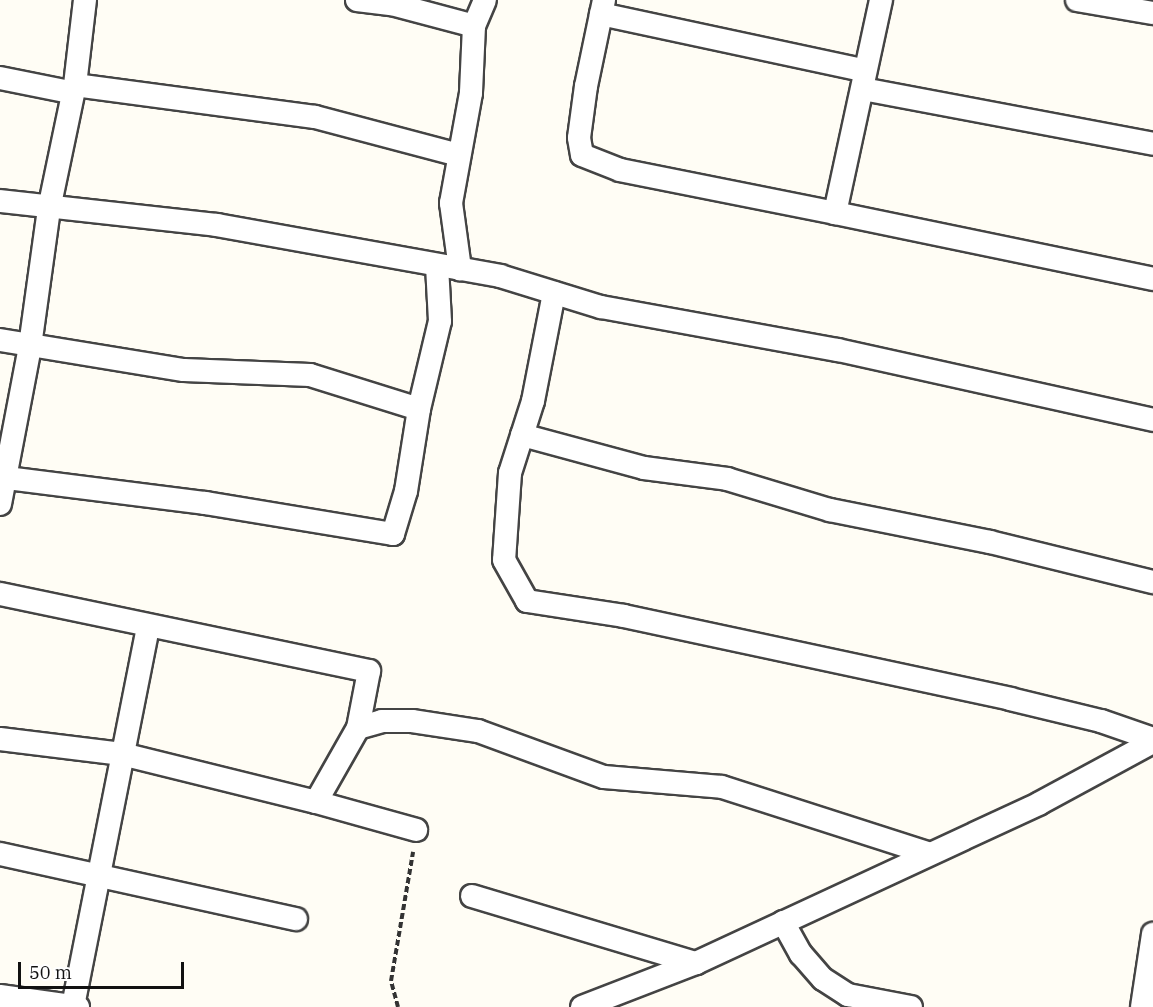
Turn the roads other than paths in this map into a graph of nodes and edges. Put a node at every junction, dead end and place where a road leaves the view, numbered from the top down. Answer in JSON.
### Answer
{"nodes":[{"id":1,"x":85,"y":0,"type":"edge"},
{"id":2,"x":357,"y":0,"type":"edge"},
{"id":3,"x":485,"y":0,"type":"edge"},
{"id":4,"x":881,"y":0,"type":"edge"},
{"id":5,"x":1077,"y":0,"type":"edge"},
{"id":6,"x":602,"y":7,"type":"edge"},
{"id":7,"x":1153,"y":13,"type":"edge"},
{"id":8,"x":474,"y":26,"type":"junction"},
{"id":9,"x":0,"y":78,"type":"edge"},
{"id":10,"x":863,"y":80,"type":"junction"},
{"id":11,"x":70,"y":88,"type":"junction"},
{"id":12,"x":1153,"y":144,"type":"edge"},
{"id":13,"x":459,"y":154,"type":"junction"},
{"id":14,"x":0,"y":201,"type":"edge"},
{"id":15,"x":49,"y":208,"type":"junction"},
{"id":16,"x":835,"y":213,"type":"junction"},
{"id":17,"x":437,"y":266,"type":"junction"},
{"id":18,"x":460,"y":270,"type":"junction"},
{"id":19,"x":1153,"y":279,"type":"edge"},
{"id":20,"x":554,"y":293,"type":"junction"},
{"id":21,"x":0,"y":340,"type":"edge"},
{"id":22,"x":30,"y":346,"type":"junction"},
{"id":23,"x":419,"y":409,"type":"junction"},
{"id":24,"x":1153,"y":420,"type":"edge"},
{"id":25,"x":522,"y":435,"type":"junction"},
{"id":26,"x":6,"y":478,"type":"junction"},
{"id":27,"x":0,"y":504,"type":"edge"},
{"id":28,"x":1153,"y":582,"type":"edge"},
{"id":29,"x":0,"y":594,"type":"edge"},
{"id":30,"x":148,"y":627,"type":"junction"},
{"id":31,"x":358,"y":728,"type":"junction"},
{"id":32,"x":0,"y":740,"type":"edge"},
{"id":33,"x":1153,"y":741,"type":"edge"},
{"id":34,"x":122,"y":754,"type":"junction"},
{"id":35,"x":316,"y":802,"type":"junction"},
{"id":36,"x":416,"y":830,"type":"road end"},
{"id":37,"x":928,"y":853,"type":"junction"},
{"id":38,"x":0,"y":854,"type":"edge"},
{"id":39,"x":100,"y":876,"type":"junction"},
{"id":40,"x":472,"y":896,"type":"dead end"},
{"id":41,"x":296,"y":919,"type":"dead end"},
{"id":42,"x":783,"y":922,"type":"junction"},
{"id":43,"x":1153,"y":934,"type":"edge"},
{"id":44,"x":1153,"y":939,"type":"edge"},
{"id":45,"x":696,"y":963,"type":"junction"},
{"id":46,"x":0,"y":996,"type":"edge"},
{"id":47,"x":76,"y":1006,"type":"edge"},
{"id":48,"x":582,"y":1007,"type":"edge"},
{"id":49,"x":911,"y":1007,"type":"edge"},
{"id":50,"x":1142,"y":1007,"type":"edge"}],
"edges":[{"from":1,"to":11,"type":"street"},
{"from":2,"to":8,"type":"street"},
{"from":3,"to":8,"type":"street"},
{"from":4,"to":10,"type":"street"},
{"from":5,"to":7,"type":"street"},
{"from":6,"to":10,"type":"street"},
{"from":6,"to":16,"type":"street"},
{"from":8,"to":13,"type":"street"},
{"from":9,"to":11,"type":"street"},
{"from":10,"to":12,"type":"street"},
{"from":10,"to":16,"type":"street"},
{"from":11,"to":13,"type":"street"},
{"from":11,"to":15,"type":"street"},
{"from":13,"to":18,"type":"street"},
{"from":14,"to":15,"type":"street"},
{"from":15,"to":17,"type":"street"},
{"from":15,"to":22,"type":"street"},
{"from":16,"to":19,"type":"street"},
{"from":17,"to":18,"type":"street"},
{"from":17,"to":23,"type":"street"},
{"from":18,"to":20,"type":"street"},
{"from":20,"to":24,"type":"street"},
{"from":20,"to":25,"type":"street"},
{"from":21,"to":22,"type":"street"},
{"from":22,"to":23,"type":"street"},
{"from":22,"to":26,"type":"street"},
{"from":23,"to":26,"type":"street"},
{"from":25,"to":28,"type":"street"},
{"from":25,"to":33,"type":"street"},
{"from":26,"to":27,"type":"street"},
{"from":29,"to":30,"type":"street"},
{"from":30,"to":31,"type":"street"},
{"from":30,"to":34,"type":"street"},
{"from":31,"to":35,"type":"street"},
{"from":31,"to":37,"type":"street"},
{"from":32,"to":34,"type":"street"},
{"from":33,"to":37,"type":"street"},
{"from":34,"to":35,"type":"street"},
{"from":34,"to":39,"type":"street"},
{"from":35,"to":36,"type":"street"},
{"from":37,"to":42,"type":"street"},
{"from":38,"to":39,"type":"street"},
{"from":39,"to":41,"type":"street"},
{"from":39,"to":47,"type":"street"},
{"from":40,"to":45,"type":"street"},
{"from":42,"to":45,"type":"street"},
{"from":42,"to":49,"type":"street"},
{"from":43,"to":44,"type":"street"},
{"from":44,"to":50,"type":"street"},
{"from":45,"to":48,"type":"street"},
{"from":46,"to":47,"type":"street"}]}
